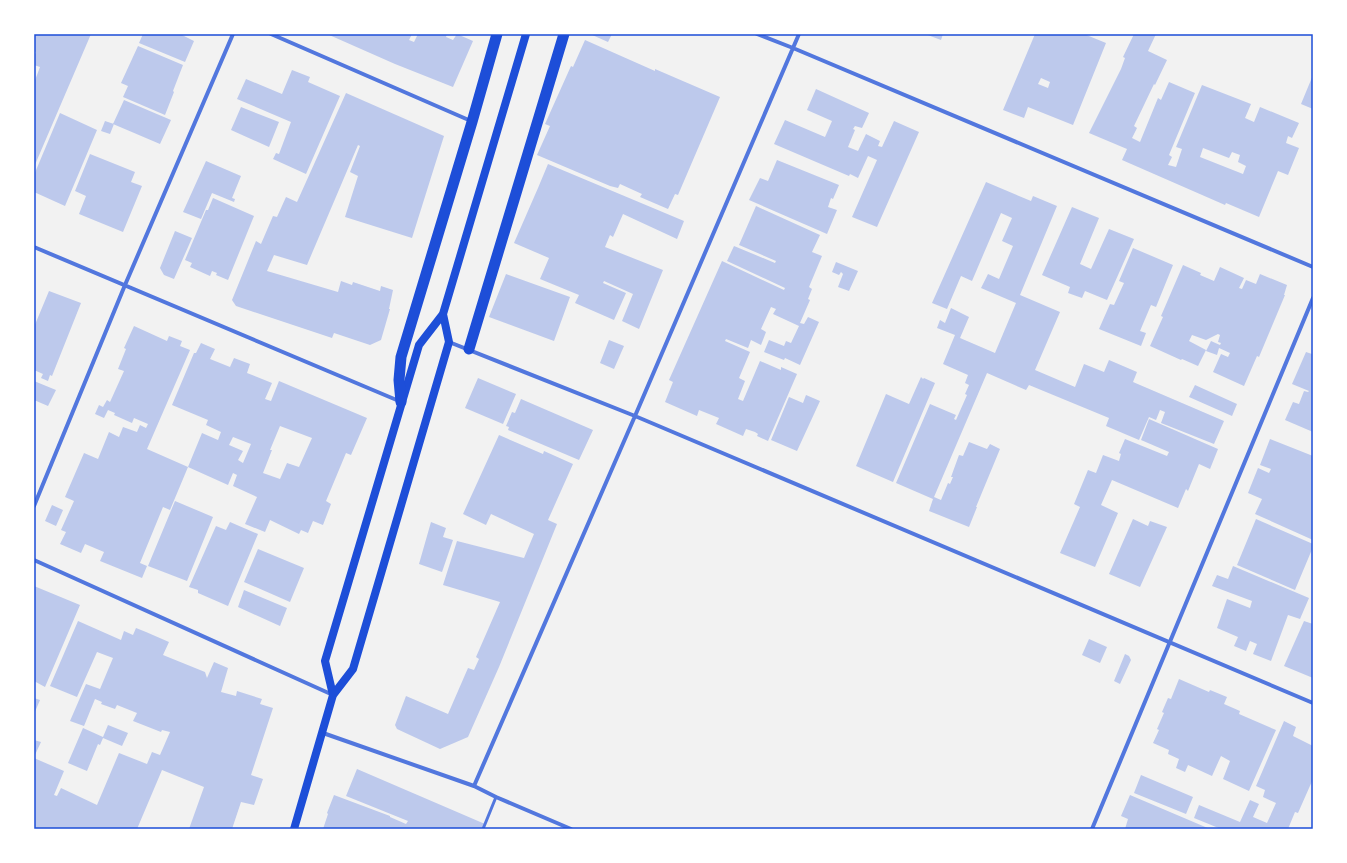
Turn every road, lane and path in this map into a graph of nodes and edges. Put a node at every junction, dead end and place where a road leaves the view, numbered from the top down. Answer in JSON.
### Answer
{"nodes":[{"id":1,"x":233,"y":34,"type":"edge"},
{"id":2,"x":271,"y":34,"type":"edge"},
{"id":3,"x":526,"y":34,"type":"edge"},
{"id":4,"x":564,"y":34,"type":"edge"},
{"id":5,"x":756,"y":34,"type":"edge"},
{"id":6,"x":798,"y":34,"type":"edge"},
{"id":7,"x":495,"y":35,"type":"edge"},
{"id":8,"x":793,"y":48,"type":"junction"},
{"id":9,"x":472,"y":122,"type":"junction"},
{"id":10,"x":34,"y":247,"type":"edge"},
{"id":11,"x":1313,"y":267,"type":"edge"},
{"id":12,"x":125,"y":285,"type":"junction"},
{"id":13,"x":1313,"y":298,"type":"edge"},
{"id":14,"x":443,"y":314,"type":"junction"},
{"id":15,"x":449,"y":342,"type":"junction"},
{"id":16,"x":468,"y":349,"type":"junction"},
{"id":17,"x":401,"y":402,"type":"junction"},
{"id":18,"x":635,"y":416,"type":"junction"},
{"id":19,"x":34,"y":506,"type":"edge"},
{"id":20,"x":34,"y":560,"type":"edge"},
{"id":21,"x":1170,"y":641,"type":"junction"},
{"id":22,"x":333,"y":695,"type":"junction"},
{"id":23,"x":1313,"y":703,"type":"edge"},
{"id":24,"x":323,"y":733,"type":"junction"},
{"id":25,"x":474,"y":786,"type":"junction"},
{"id":26,"x":496,"y":797,"type":"junction"},
{"id":27,"x":294,"y":829,"type":"edge"},
{"id":28,"x":483,"y":829,"type":"edge"},
{"id":29,"x":572,"y":829,"type":"edge"},
{"id":30,"x":1092,"y":829,"type":"edge"}],
"edges":[{"from":1,"to":12,"type":"street"},
{"from":2,"to":9,"type":"street"},
{"from":3,"to":14,"type":"main road"},
{"from":4,"to":16,"type":"highway"},
{"from":5,"to":8,"type":"street"},
{"from":6,"to":8,"type":"street"},
{"from":7,"to":9,"type":"highway"},
{"from":8,"to":11,"type":"street"},
{"from":8,"to":18,"type":"street"},
{"from":9,"to":17,"type":"highway"},
{"from":10,"to":12,"type":"street"},
{"from":12,"to":17,"type":"street"},
{"from":12,"to":19,"type":"street"},
{"from":13,"to":21,"type":"street"},
{"from":14,"to":15,"type":"main road"},
{"from":14,"to":17,"type":"main road"},
{"from":15,"to":16,"type":"street"},
{"from":15,"to":22,"type":"main road"},
{"from":16,"to":18,"type":"street"},
{"from":17,"to":22,"type":"main road"},
{"from":18,"to":21,"type":"street"},
{"from":18,"to":25,"type":"street"},
{"from":20,"to":22,"type":"street"},
{"from":21,"to":23,"type":"street"},
{"from":21,"to":30,"type":"street"},
{"from":22,"to":24,"type":"main road"},
{"from":24,"to":25,"type":"street"},
{"from":24,"to":27,"type":"main road"},
{"from":25,"to":26,"type":"street"},
{"from":26,"to":28,"type":"lane"},
{"from":26,"to":29,"type":"street"}]}
